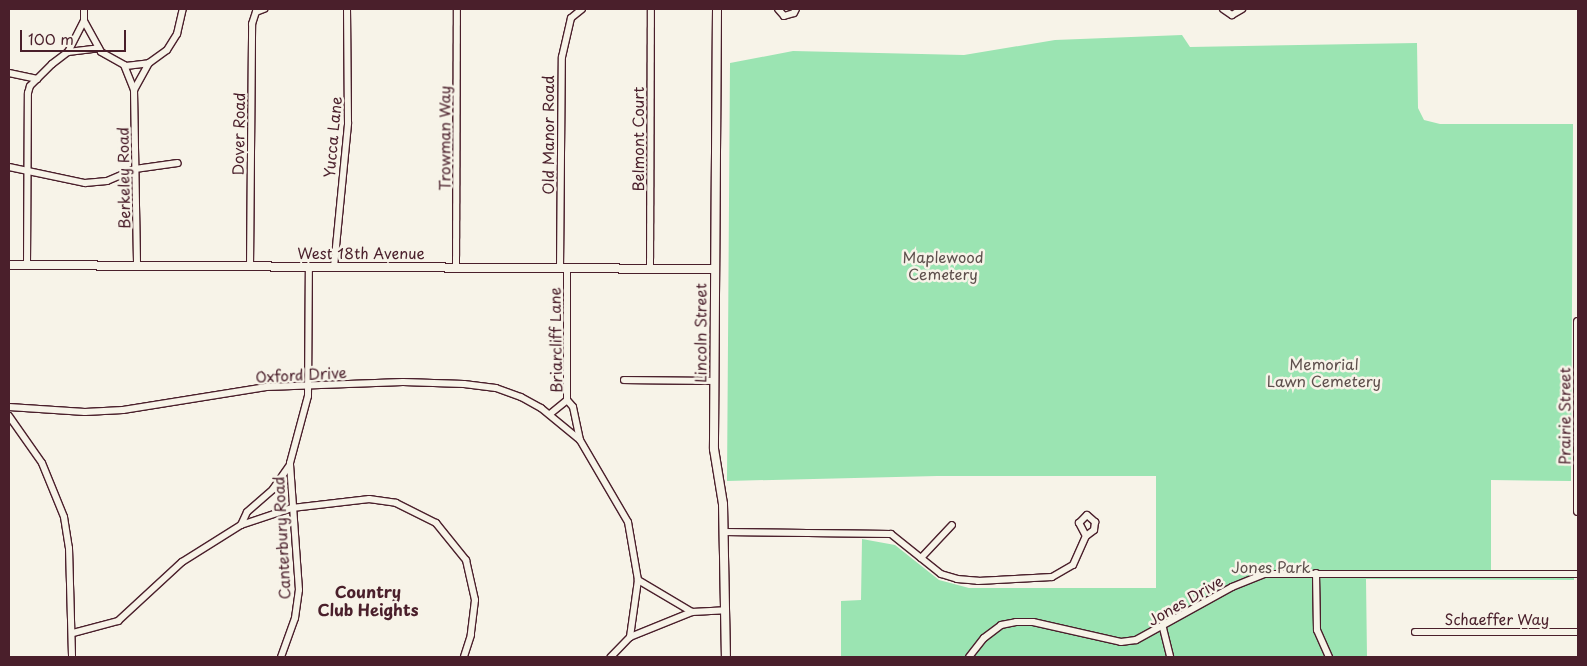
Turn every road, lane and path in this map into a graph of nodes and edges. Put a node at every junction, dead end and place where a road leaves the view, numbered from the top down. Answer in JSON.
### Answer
{"nodes":[{"id":1,"x":84,"y":9,"type":"edge"},
{"id":2,"x":183,"y":9,"type":"edge"},
{"id":3,"x":264,"y":9,"type":"edge"},
{"id":4,"x":347,"y":9,"type":"edge"},
{"id":5,"x":457,"y":9,"type":"edge"},
{"id":6,"x":582,"y":9,"type":"edge"},
{"id":7,"x":651,"y":9,"type":"edge"},
{"id":8,"x":717,"y":9,"type":"edge"},
{"id":9,"x":778,"y":9,"type":"edge"},
{"id":10,"x":796,"y":9,"type":"edge"},
{"id":11,"x":1223,"y":9,"type":"edge"},
{"id":12,"x":1242,"y":9,"type":"edge"},
{"id":13,"x":84,"y":21,"type":"junction"},
{"id":14,"x":99,"y":48,"type":"junction"},
{"id":15,"x":68,"y":52,"type":"junction"},
{"id":16,"x":149,"y":63,"type":"junction"},
{"id":17,"x":124,"y":65,"type":"junction"},
{"id":18,"x":9,"y":73,"type":"edge"},
{"id":19,"x":37,"y":79,"type":"junction"},
{"id":20,"x":134,"y":90,"type":"junction"},
{"id":21,"x":178,"y":163,"type":"dead end"},
{"id":22,"x":9,"y":167,"type":"edge"},
{"id":23,"x":26,"y":169,"type":"junction"},
{"id":24,"x":135,"y":169,"type":"junction"},
{"id":25,"x":9,"y":265,"type":"edge"},
{"id":26,"x":27,"y":265,"type":"junction"},
{"id":27,"x":137,"y":266,"type":"junction"},
{"id":28,"x":250,"y":266,"type":"junction"},
{"id":29,"x":309,"y":267,"type":"junction"},
{"id":30,"x":334,"y":267,"type":"junction"},
{"id":31,"x":456,"y":268,"type":"junction"},
{"id":32,"x":564,"y":268,"type":"junction"},
{"id":33,"x":650,"y":269,"type":"junction"},
{"id":34,"x":713,"y":269,"type":"junction"},
{"id":35,"x":1578,"y":322,"type":"edge"},
{"id":36,"x":624,"y":380,"type":"dead end"},
{"id":37,"x":714,"y":380,"type":"junction"},
{"id":38,"x":309,"y":384,"type":"junction"},
{"id":39,"x":567,"y":400,"type":"junction"},
{"id":40,"x":9,"y":407,"type":"edge"},
{"id":41,"x":550,"y":414,"type":"junction"},
{"id":42,"x":9,"y":416,"type":"edge"},
{"id":43,"x":580,"y":440,"type":"junction"},
{"id":44,"x":290,"y":463,"type":"junction"},
{"id":45,"x":292,"y":508,"type":"junction"},
{"id":46,"x":1578,"y":511,"type":"edge"},
{"id":47,"x":241,"y":525,"type":"junction"},
{"id":48,"x":952,"y":525,"type":"dead end"},
{"id":49,"x":724,"y":532,"type":"junction"},
{"id":50,"x":1086,"y":536,"type":"dead end"},
{"id":51,"x":921,"y":558,"type":"junction"},
{"id":52,"x":1316,"y":573,"type":"junction"},
{"id":53,"x":1578,"y":574,"type":"edge"},
{"id":54,"x":638,"y":580,"type":"junction"},
{"id":55,"x":725,"y":610,"type":"junction"},
{"id":56,"x":692,"y":612,"type":"junction"},
{"id":57,"x":1163,"y":628,"type":"junction"},
{"id":58,"x":1415,"y":632,"type":"dead end"},
{"id":59,"x":1578,"y":632,"type":"edge"},
{"id":60,"x":73,"y":633,"type":"junction"},
{"id":61,"x":630,"y":637,"type":"junction"},
{"id":62,"x":72,"y":657,"type":"edge"},
{"id":63,"x":281,"y":657,"type":"edge"},
{"id":64,"x":464,"y":657,"type":"edge"},
{"id":65,"x":610,"y":657,"type":"edge"},
{"id":66,"x":726,"y":657,"type":"edge"},
{"id":67,"x":969,"y":657,"type":"edge"},
{"id":68,"x":1170,"y":657,"type":"edge"},
{"id":69,"x":1329,"y":657,"type":"edge"}],
"edges":[{"from":1,"to":13,"type":"street"},
{"from":2,"to":16,"type":"street"},
{"from":3,"to":28,"type":"street","name":"Dover Road"},
{"from":4,"to":30,"type":"street","name":"Yucca Lane"},
{"from":5,"to":31,"type":"street","name":"Trowman Way"},
{"from":6,"to":32,"type":"street","name":"Old Manor Road"},
{"from":7,"to":33,"type":"street","name":"Belmont Court"},
{"from":8,"to":34,"type":"street","name":"Lincoln Street"},
{"from":9,"to":10,"type":"street"},
{"from":11,"to":12,"type":"street"},
{"from":13,"to":14,"type":"street"},
{"from":13,"to":15,"type":"street"},
{"from":14,"to":15,"type":"street"},
{"from":14,"to":17,"type":"street"},
{"from":15,"to":19,"type":"street"},
{"from":16,"to":17,"type":"street"},
{"from":16,"to":20,"type":"street","name":"Berkeley Road"},
{"from":17,"to":20,"type":"street","name":"Berkeley Road"},
{"from":18,"to":19,"type":"street"},
{"from":19,"to":23,"type":"street"},
{"from":20,"to":24,"type":"street","name":"Berkeley Road"},
{"from":21,"to":24,"type":"street"},
{"from":22,"to":23,"type":"street"},
{"from":23,"to":24,"type":"street"},
{"from":23,"to":26,"type":"street"},
{"from":24,"to":27,"type":"street","name":"Berkeley Road"},
{"from":25,"to":26,"type":"street","name":"West 18th Avenue"},
{"from":26,"to":27,"type":"street","name":"West 18th Avenue"},
{"from":27,"to":28,"type":"street","name":"West 18th Avenue"},
{"from":28,"to":29,"type":"street","name":"West 18th Avenue"},
{"from":29,"to":30,"type":"street","name":"West 18th Avenue"},
{"from":29,"to":38,"type":"street","name":"Canterbury Road"},
{"from":30,"to":31,"type":"street","name":"West 18th Avenue"},
{"from":31,"to":32,"type":"street","name":"West 18th Avenue"},
{"from":32,"to":33,"type":"street","name":"West 18th Avenue"},
{"from":32,"to":39,"type":"street","name":"Briarcliff Lane"},
{"from":33,"to":34,"type":"street","name":"West 18th Avenue"},
{"from":34,"to":37,"type":"street","name":"Lincoln Street"},
{"from":35,"to":46,"type":"street","name":"Prairie Street"},
{"from":36,"to":37,"type":"street"},
{"from":37,"to":49,"type":"street","name":"Lincoln Street"},
{"from":38,"to":40,"type":"street","name":"Oxford Drive"},
{"from":38,"to":41,"type":"street","name":"Oxford Drive"},
{"from":38,"to":44,"type":"street","name":"Canterbury Road"},
{"from":39,"to":41,"type":"street"},
{"from":39,"to":43,"type":"street","name":"Briarcliff Lane"},
{"from":41,"to":43,"type":"street","name":"Oxford Drive"},
{"from":42,"to":60,"type":"street"},
{"from":43,"to":54,"type":"street","name":"Briarcliff Lane"},
{"from":44,"to":45,"type":"street","name":"Canterbury Road"},
{"from":44,"to":47,"type":"street"},
{"from":45,"to":47,"type":"street"},
{"from":45,"to":63,"type":"street","name":"Canterbury Road"},
{"from":45,"to":64,"type":"street"},
{"from":47,"to":60,"type":"street"},
{"from":48,"to":51,"type":"street"},
{"from":49,"to":51,"type":"street"},
{"from":49,"to":55,"type":"street","name":"Lincoln Street"},
{"from":50,"to":51,"type":"street"},
{"from":52,"to":53,"type":"street","name":"Jones Drive"},
{"from":52,"to":57,"type":"street","name":"Jones Drive"},
{"from":52,"to":69,"type":"street"},
{"from":54,"to":56,"type":"street"},
{"from":54,"to":61,"type":"street","name":"Briarcliff Lane"},
{"from":55,"to":56,"type":"street"},
{"from":55,"to":66,"type":"street","name":"Lincoln Street"},
{"from":56,"to":61,"type":"street"},
{"from":57,"to":67,"type":"street","name":"Jones Drive"},
{"from":57,"to":68,"type":"street"},
{"from":58,"to":59,"type":"street","name":"Schaeffer Way"},
{"from":60,"to":62,"type":"street"},
{"from":61,"to":65,"type":"street"}]}
